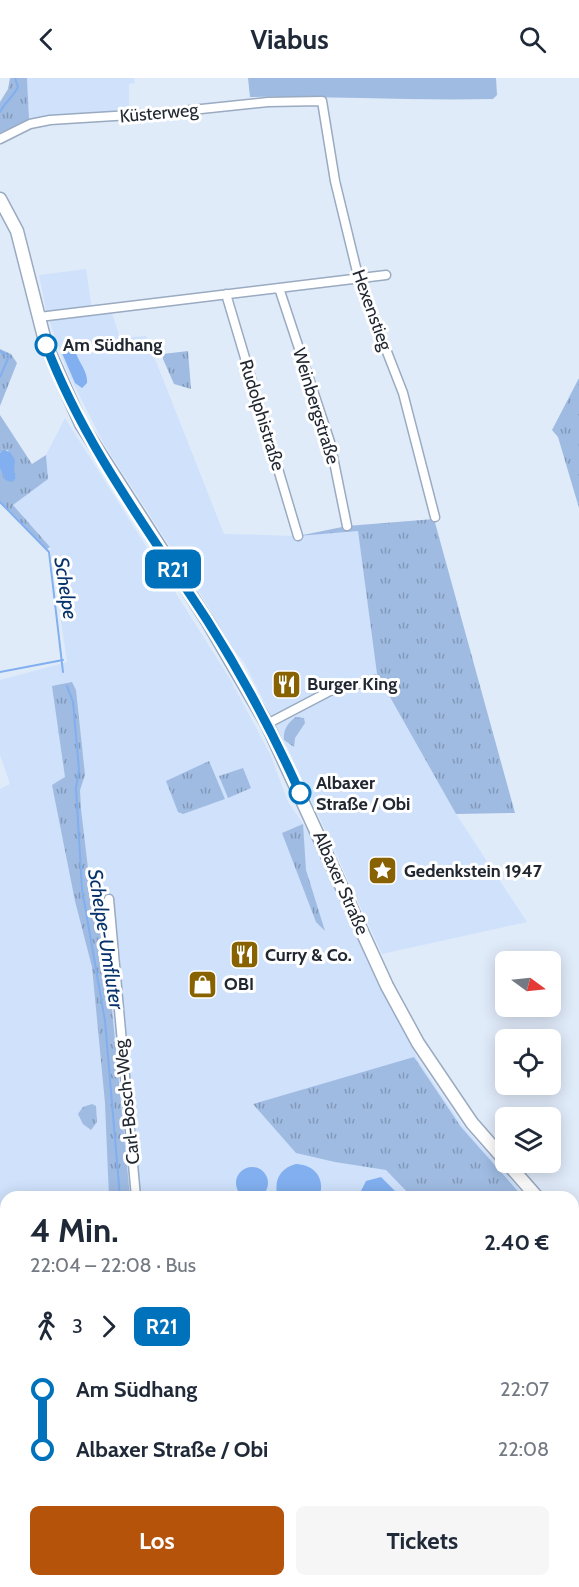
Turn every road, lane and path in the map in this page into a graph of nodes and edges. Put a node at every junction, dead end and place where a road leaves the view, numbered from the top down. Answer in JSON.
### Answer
{"nodes":[{"id":1,"x":322,"y":101,"type":"joint"},
{"id":2,"x":0,"y":139,"type":"edge"},
{"id":3,"x":0,"y":199,"type":"edge"},
{"id":4,"x":386,"y":275,"type":"dead end"},
{"id":5,"x":359,"y":280,"type":"junction"},
{"id":6,"x":279,"y":288,"type":"junction"},
{"id":7,"x":226,"y":294,"type":"junction"},
{"id":8,"x":39,"y":317,"type":"junction"},
{"id":9,"x":435,"y":517,"type":"dead end"},
{"id":10,"x":347,"y":526,"type":"dead end"},
{"id":11,"x":298,"y":536,"type":"dead end"},
{"id":12,"x":375,"y":680,"type":"dead end"},
{"id":13,"x":267,"y":724,"type":"junction"},
{"id":14,"x":109,"y":898,"type":"dead end"},
{"id":15,"x":135,"y":1191,"type":"edge"},
{"id":16,"x":532,"y":1191,"type":"edge"}],
"edges":[{"from":1,"to":2,"type":"street","name":"Küsterweg"},
{"from":1,"to":5,"type":"street","name":"Hexenstieg"},
{"from":3,"to":8,"type":"main road","name":"Albaxer Straße"},
{"from":4,"to":5,"type":"street"},
{"from":5,"to":6,"type":"street"},
{"from":5,"to":9,"type":"street","name":"Hexenstieg"},
{"from":6,"to":7,"type":"street"},
{"from":6,"to":10,"type":"street","name":"Weinbergstraße"},
{"from":7,"to":8,"type":"street"},
{"from":7,"to":11,"type":"street","name":"Rudolphistraße"},
{"from":8,"to":13,"type":"main road","name":"Albaxer Straße"},
{"from":12,"to":13,"type":"street"},
{"from":13,"to":16,"type":"main road","name":"Albaxer Straße"},
{"from":14,"to":15,"type":"street","name":"Carl-Bosch-Weg"}]}
